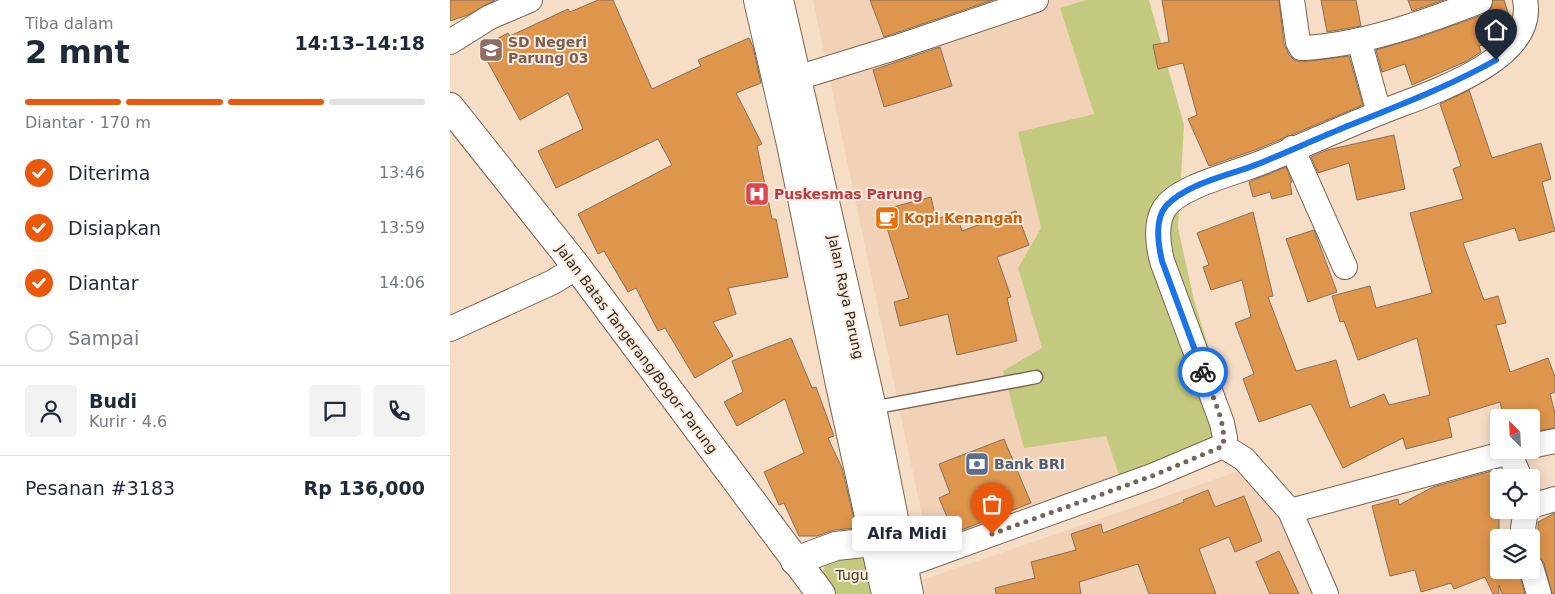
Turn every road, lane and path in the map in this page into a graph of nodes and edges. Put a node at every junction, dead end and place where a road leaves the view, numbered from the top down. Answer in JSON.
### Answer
{"nodes":[{"id":1,"x":530,"y":0,"type":"edge"},
{"id":2,"x":758,"y":0,"type":"edge"},
{"id":3,"x":779,"y":0,"type":"edge"},
{"id":4,"x":1036,"y":0,"type":"edge"},
{"id":5,"x":1292,"y":0,"type":"edge"},
{"id":6,"x":1525,"y":0,"type":"edge"},
{"id":7,"x":1480,"y":1,"type":"edge"},
{"id":8,"x":1359,"y":40,"type":"junction"},
{"id":9,"x":450,"y":42,"type":"edge"},
{"id":10,"x":797,"y":78,"type":"junction"},
{"id":11,"x":450,"y":107,"type":"edge"},
{"id":12,"x":1379,"y":113,"type":"junction"},
{"id":13,"x":802,"y":142,"type":"junction"},
{"id":14,"x":1292,"y":148,"type":"junction"},
{"id":15,"x":577,"y":267,"type":"junction"},
{"id":16,"x":1345,"y":267,"type":"dead end"},
{"id":17,"x":450,"y":330,"type":"edge"},
{"id":18,"x":1036,"y":377,"type":"dead end"},
{"id":19,"x":872,"y":408,"type":"junction"},
{"id":20,"x":1223,"y":446,"type":"junction"},
{"id":21,"x":1493,"y":459,"type":"edge"},
{"id":22,"x":1555,"y":499,"type":"edge"},
{"id":23,"x":1540,"y":503,"type":"edge"},
{"id":24,"x":1290,"y":511,"type":"junction"},
{"id":25,"x":886,"y":541,"type":"junction"},
{"id":26,"x":795,"y":561,"type":"junction"},
{"id":27,"x":891,"y":578,"type":"edge"},
{"id":28,"x":1535,"y":579,"type":"edge"},
{"id":29,"x":821,"y":594,"type":"edge"},
{"id":30,"x":909,"y":594,"type":"edge"},
{"id":31,"x":1326,"y":594,"type":"edge"},
{"id":32,"x":1539,"y":594,"type":"edge"}],
"edges":[{"from":1,"to":9,"type":"street"},
{"from":2,"to":13,"type":"main road","name":"Jalan Raya Parung"},
{"from":3,"to":10,"type":"main road","name":"Jalan Raya Parung"},
{"from":4,"to":10,"type":"street"},
{"from":5,"to":8,"type":"street"},
{"from":6,"to":12,"type":"street"},
{"from":7,"to":8,"type":"street"},
{"from":8,"to":12,"type":"street"},
{"from":10,"to":13,"type":"main road","name":"Jalan Raya Parung"},
{"from":11,"to":15,"type":"main road","name":"Jalan Batas Tangerang/Bogor–Parung"},
{"from":12,"to":14,"type":"street"},
{"from":13,"to":19,"type":"main road","name":"Jalan Raya Parung"},
{"from":13,"to":25,"type":"main road","name":"Jalan Raya Parung"},
{"from":14,"to":16,"type":"street"},
{"from":14,"to":20,"type":"street"},
{"from":15,"to":17,"type":"street"},
{"from":15,"to":26,"type":"main road","name":"Jalan Batas Tangerang/Bogor–Parung"},
{"from":18,"to":19,"type":"lane"},
{"from":19,"to":25,"type":"main road","name":"Jalan Raya Parung"},
{"from":20,"to":24,"type":"street"},
{"from":20,"to":27,"type":"street"},
{"from":21,"to":24,"type":"street"},
{"from":22,"to":23,"type":"street"},
{"from":24,"to":31,"type":"street"},
{"from":25,"to":26,"type":"main road"},
{"from":25,"to":27,"type":"main road","name":"Jalan Raya Parung"},
{"from":26,"to":29,"type":"main road","name":"Jalan Batas Tangerang/Bogor–Parung"},
{"from":27,"to":30,"type":"main road","name":"Jalan Raya Parung"},
{"from":28,"to":32,"type":"street"}]}
